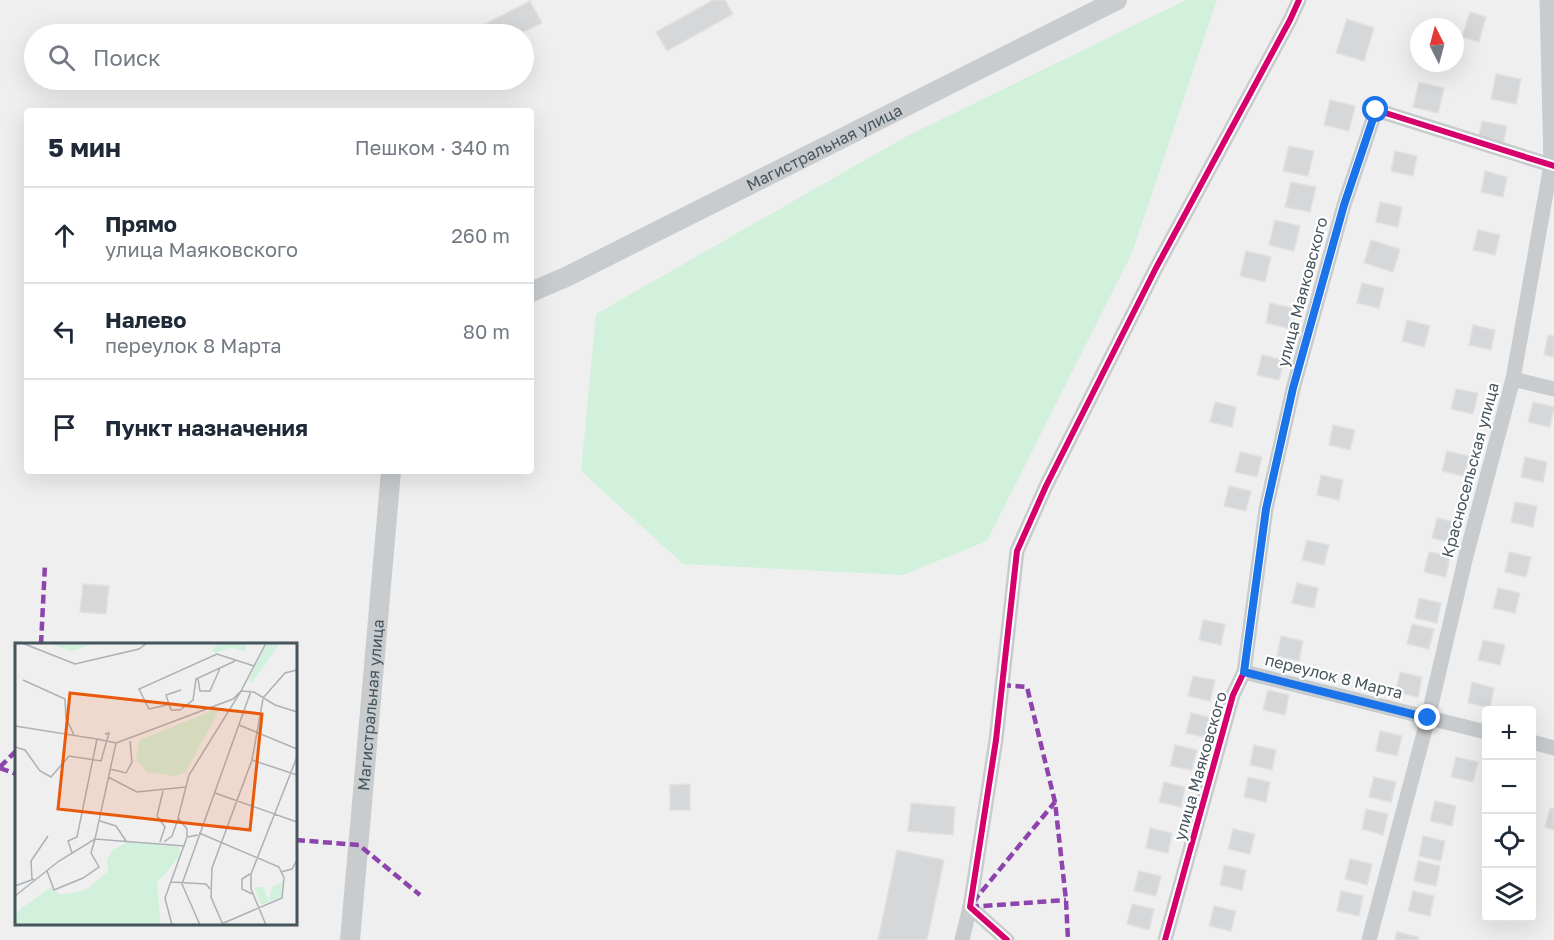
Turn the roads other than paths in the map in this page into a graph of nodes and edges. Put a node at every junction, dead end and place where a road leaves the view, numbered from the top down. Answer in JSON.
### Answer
{"nodes":[{"id":1,"x":1117,"y":0,"type":"edge"},
{"id":2,"x":1299,"y":0,"type":"edge"},
{"id":3,"x":1547,"y":0,"type":"edge"},
{"id":4,"x":1552,"y":165,"type":"edge"},
{"id":5,"x":534,"y":291,"type":"edge"},
{"id":6,"x":1513,"y":379,"type":"junction"},
{"id":7,"x":1554,"y":388,"type":"edge"},
{"id":8,"x":391,"y":474,"type":"edge"},
{"id":9,"x":1244,"y":672,"type":"junction"},
{"id":10,"x":1428,"y":718,"type":"junction"},
{"id":11,"x":1482,"y":731,"type":"edge"},
{"id":12,"x":1536,"y":743,"type":"edge"},
{"id":13,"x":1554,"y":748,"type":"edge"},
{"id":14,"x":970,"y":906,"type":"junction"},
{"id":15,"x":350,"y":940,"type":"edge"},
{"id":16,"x":962,"y":940,"type":"edge"},
{"id":17,"x":1007,"y":940,"type":"edge"},
{"id":18,"x":1165,"y":940,"type":"edge"},
{"id":19,"x":1369,"y":940,"type":"edge"}],
"edges":[{"from":1,"to":5,"type":"street","name":"Магистральная улица"},
{"from":2,"to":14,"type":"street"},
{"from":3,"to":4,"type":"street","name":"Красносельская улица"},
{"from":4,"to":6,"type":"street","name":"Красносельская улица"},
{"from":4,"to":9,"type":"street","name":"улица Маяковского"},
{"from":6,"to":7,"type":"street"},
{"from":6,"to":10,"type":"street","name":"Красносельская улица"},
{"from":8,"to":15,"type":"street","name":"Магистральная улица"},
{"from":9,"to":10,"type":"street","name":"переулок 8 Марта"},
{"from":9,"to":18,"type":"street","name":"улица Маяковского"},
{"from":10,"to":11,"type":"street","name":"переулок 8 Марта"},
{"from":10,"to":19,"type":"street","name":"Красносельская улица"},
{"from":12,"to":13,"type":"street"},
{"from":14,"to":16,"type":"street"},
{"from":14,"to":17,"type":"street"}]}
